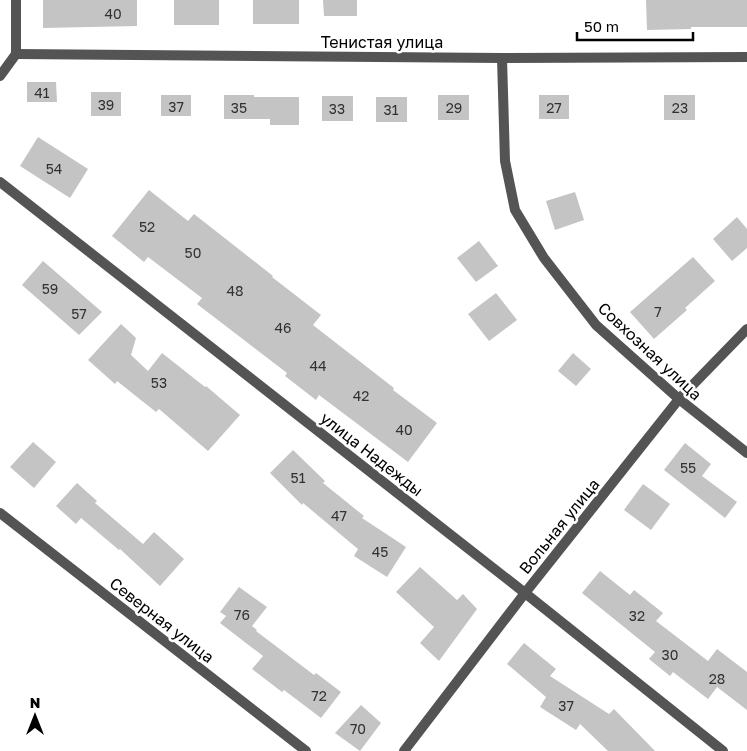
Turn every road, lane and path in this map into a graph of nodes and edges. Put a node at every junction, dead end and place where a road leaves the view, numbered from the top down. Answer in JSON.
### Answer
{"nodes":[{"id":1,"x":16,"y":0,"type":"edge"},
{"id":2,"x":16,"y":54,"type":"junction"},
{"id":3,"x":747,"y":57,"type":"edge"},
{"id":4,"x":502,"y":58,"type":"junction"},
{"id":5,"x":0,"y":76,"type":"edge"},
{"id":6,"x":0,"y":182,"type":"edge"},
{"id":7,"x":747,"y":329,"type":"edge"},
{"id":8,"x":679,"y":399,"type":"junction"},
{"id":9,"x":747,"y":453,"type":"edge"},
{"id":10,"x":0,"y":513,"type":"edge"},
{"id":11,"x":525,"y":593,"type":"junction"},
{"id":12,"x":306,"y":751,"type":"edge"},
{"id":13,"x":404,"y":751,"type":"edge"},
{"id":14,"x":723,"y":751,"type":"edge"}],
"edges":[{"from":1,"to":2,"type":"street"},
{"from":2,"to":4,"type":"street","name":"Тенистая улица"},
{"from":2,"to":5,"type":"street"},
{"from":3,"to":4,"type":"street","name":"Тенистая улица"},
{"from":4,"to":8,"type":"street","name":"Совхозная улица"},
{"from":6,"to":11,"type":"street","name":"улица Надежды"},
{"from":7,"to":8,"type":"street","name":"Вольная улица"},
{"from":8,"to":9,"type":"street","name":"Совхозная улица"},
{"from":8,"to":11,"type":"street","name":"Вольная улица"},
{"from":10,"to":12,"type":"street","name":"Северная улица"},
{"from":11,"to":13,"type":"street","name":"Вольная улица"},
{"from":11,"to":14,"type":"street","name":"улица Надежды"}]}
